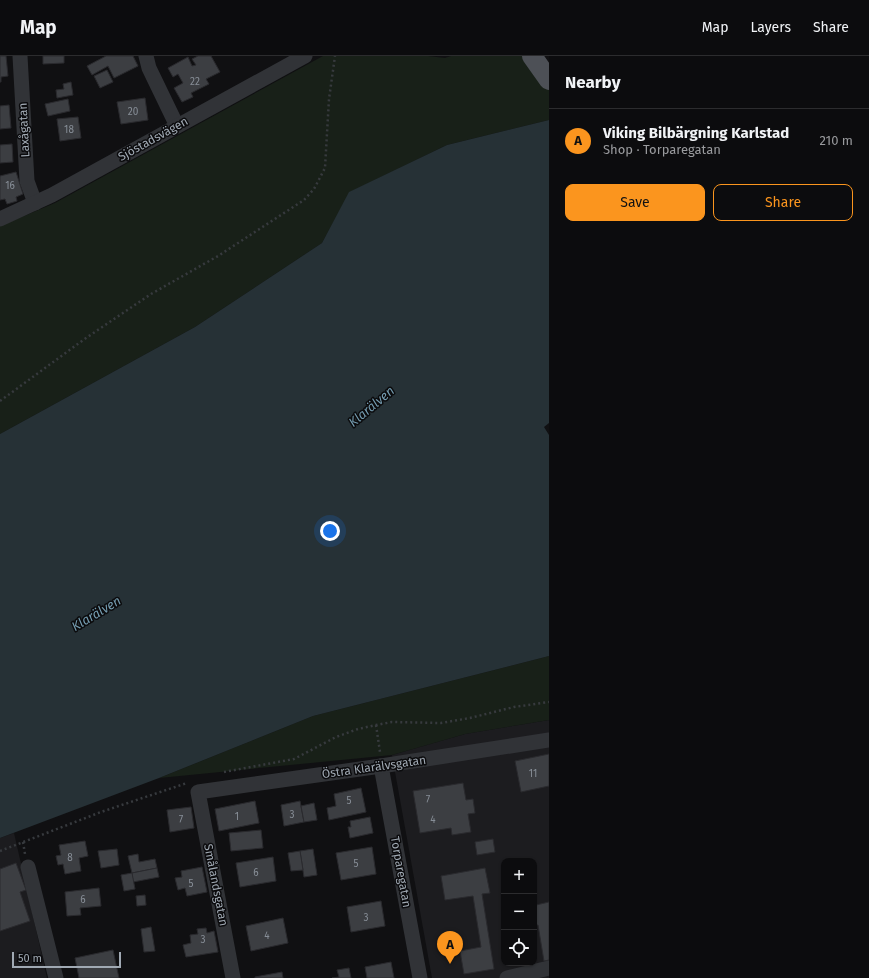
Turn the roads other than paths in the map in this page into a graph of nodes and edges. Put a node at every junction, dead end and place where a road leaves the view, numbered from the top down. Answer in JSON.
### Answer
{"nodes":[{"id":1,"x":20,"y":56,"type":"edge"},
{"id":2,"x":146,"y":56,"type":"edge"},
{"id":3,"x":305,"y":56,"type":"edge"},
{"id":4,"x":532,"y":56,"type":"edge"},
{"id":5,"x":549,"y":80,"type":"edge"},
{"id":6,"x":177,"y":126,"type":"junction"},
{"id":7,"x":35,"y":203,"type":"junction"},
{"id":8,"x":0,"y":219,"type":"edge"},
{"id":9,"x":549,"y":740,"type":"edge"},
{"id":10,"x":382,"y":766,"type":"junction"},
{"id":11,"x":195,"y":787,"type":"joint"},
{"id":12,"x":28,"y":867,"type":"dead end"},
{"id":13,"x":549,"y":968,"type":"edge"},
{"id":14,"x":56,"y":978,"type":"edge"},
{"id":15,"x":233,"y":978,"type":"edge"},
{"id":16,"x":420,"y":978,"type":"edge"},
{"id":17,"x":507,"y":978,"type":"edge"}],
"edges":[{"from":1,"to":7,"type":"street","name":"Laxågatan"},
{"from":2,"to":6,"type":"street"},
{"from":3,"to":6,"type":"street","name":"Sjöstadsvägen"},
{"from":4,"to":5,"type":"main road"},
{"from":6,"to":7,"type":"street","name":"Sjöstadsvägen"},
{"from":7,"to":8,"type":"street","name":"Sjöstadsvägen"},
{"from":9,"to":10,"type":"street","name":"Östra Klarälvsgatan"},
{"from":10,"to":11,"type":"street","name":"Östra Klarälvsgatan"},
{"from":10,"to":16,"type":"street","name":"Torparegatan"},
{"from":11,"to":15,"type":"street","name":"Smålandsgatan"},
{"from":12,"to":14,"type":"street"},
{"from":13,"to":17,"type":"street"}]}
